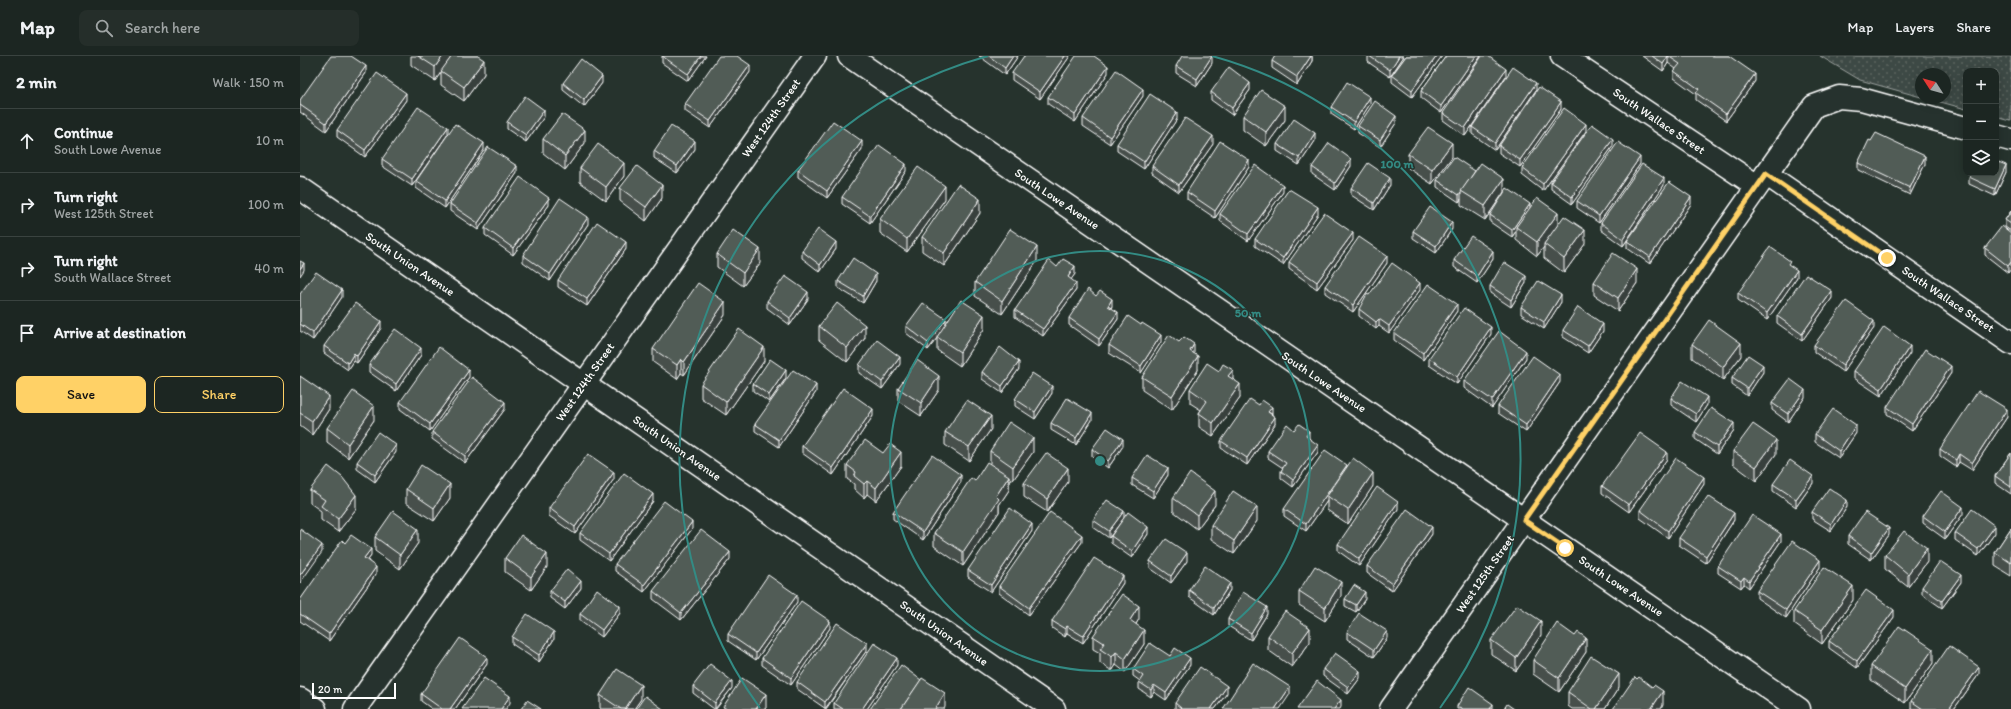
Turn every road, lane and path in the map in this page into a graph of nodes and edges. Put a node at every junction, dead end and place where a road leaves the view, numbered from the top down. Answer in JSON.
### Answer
{"nodes":[{"id":1,"x":815,"y":56,"type":"edge"},
{"id":2,"x":849,"y":56,"type":"edge"},
{"id":3,"x":1562,"y":56,"type":"edge"},
{"id":4,"x":1963,"y":127,"type":"edge"},
{"id":5,"x":1999,"y":137,"type":"edge"},
{"id":6,"x":2011,"y":140,"type":"edge"},
{"id":7,"x":1761,"y":180,"type":"junction"},
{"id":8,"x":300,"y":188,"type":"edge"},
{"id":9,"x":2011,"y":343,"type":"edge"},
{"id":10,"x":584,"y":383,"type":"junction"},
{"id":11,"x":1524,"y":520,"type":"junction"},
{"id":12,"x":300,"y":698,"type":"edge"},
{"id":13,"x":315,"y":709,"type":"edge"},
{"id":14,"x":355,"y":709,"type":"edge"},
{"id":15,"x":1054,"y":709,"type":"edge"},
{"id":16,"x":1391,"y":709,"type":"edge"},
{"id":17,"x":1799,"y":709,"type":"edge"}],
"edges":[{"from":1,"to":10,"type":"street","name":"West 124th Street"},
{"from":2,"to":11,"type":"street","name":"South Lowe Avenue"},
{"from":3,"to":7,"type":"street","name":"South Wallace Street"},
{"from":4,"to":7,"type":"street","name":"West 125th Street"},
{"from":5,"to":6,"type":"street"},
{"from":7,"to":9,"type":"street","name":"South Wallace Street"},
{"from":7,"to":11,"type":"street","name":"West 125th Street"},
{"from":8,"to":10,"type":"street","name":"South Union Avenue"},
{"from":10,"to":14,"type":"street","name":"West 124th Street"},
{"from":10,"to":15,"type":"street","name":"South Union Avenue"},
{"from":11,"to":16,"type":"street","name":"West 125th Street"},
{"from":11,"to":17,"type":"street","name":"South Lowe Avenue"},
{"from":12,"to":13,"type":"street"}]}
